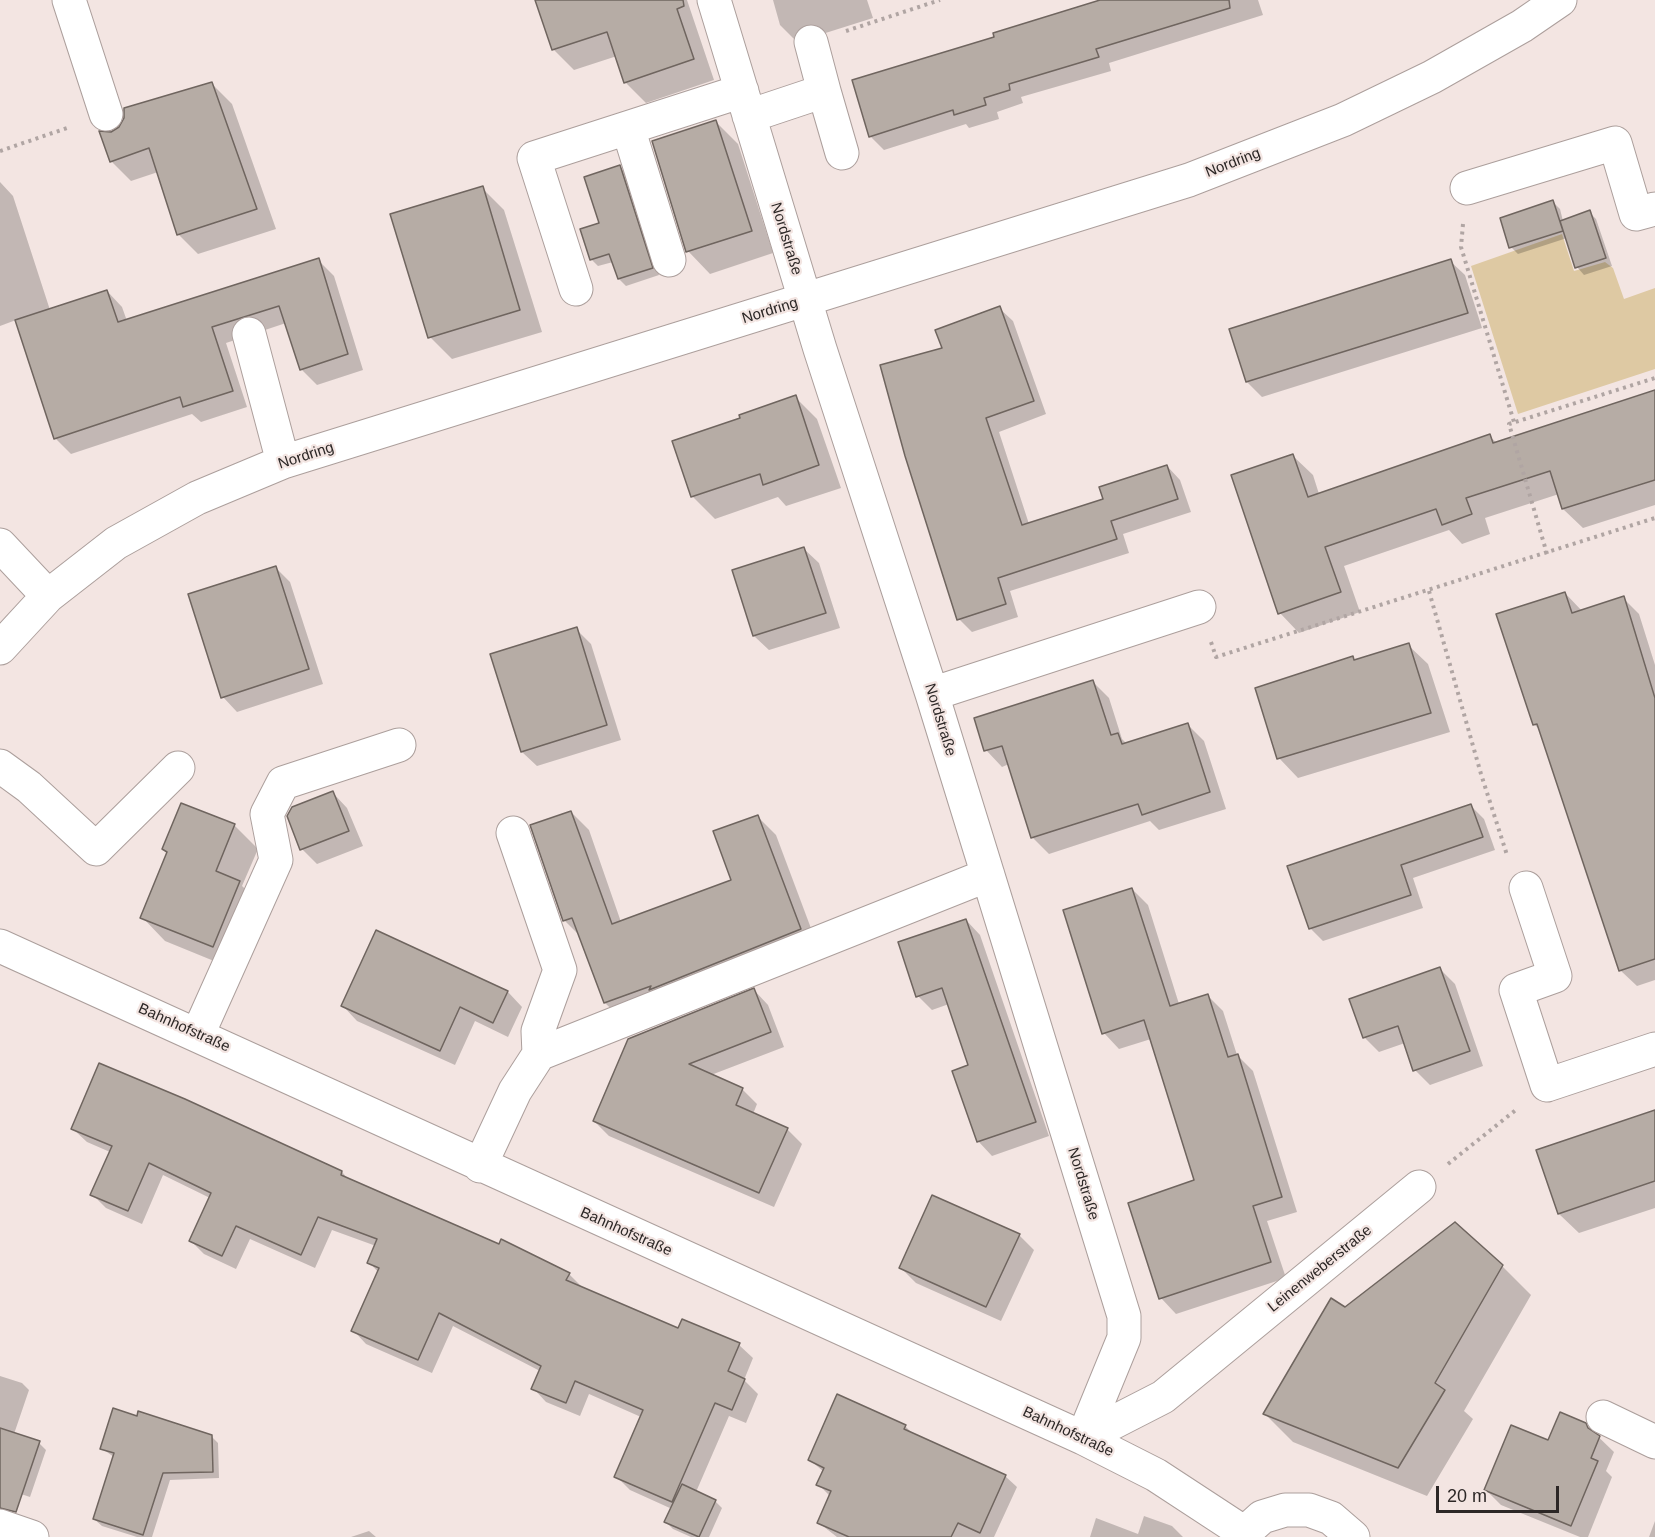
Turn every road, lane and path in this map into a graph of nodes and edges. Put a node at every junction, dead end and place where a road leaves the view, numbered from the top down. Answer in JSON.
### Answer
{"nodes":[{"id":1,"x":69,"y":0,"type":"edge"},
{"id":2,"x":714,"y":0,"type":"edge"},
{"id":3,"x":940,"y":0,"type":"edge"},
{"id":4,"x":1560,"y":0,"type":"edge"},
{"id":5,"x":812,"y":42,"type":"joint"},
{"id":6,"x":824,"y":91,"type":"junction"},
{"id":7,"x":746,"y":104,"type":"junction"},
{"id":8,"x":104,"y":109,"type":"joint"},
{"id":9,"x":628,"y":128,"type":"junction"},
{"id":10,"x":0,"y":151,"type":"edge"},
{"id":11,"x":842,"y":153,"type":"dead end"},
{"id":12,"x":1467,"y":188,"type":"joint"},
{"id":13,"x":1655,"y":209,"type":"edge"},
{"id":14,"x":669,"y":260,"type":"dead end"},
{"id":15,"x":576,"y":289,"type":"dead end"},
{"id":16,"x":805,"y":300,"type":"junction"},
{"id":17,"x":249,"y":334,"type":"dead end"},
{"id":18,"x":1655,"y":378,"type":"edge"},
{"id":19,"x":1514,"y":422,"type":"junction"},
{"id":20,"x":283,"y":462,"type":"junction"},
{"id":21,"x":1655,"y":518,"type":"edge"},
{"id":22,"x":0,"y":544,"type":"edge"},
{"id":23,"x":1547,"y":554,"type":"junction"},
{"id":24,"x":1430,"y":591,"type":"junction"},
{"id":25,"x":48,"y":596,"type":"junction"},
{"id":26,"x":1199,"y":607,"type":"joint"},
{"id":27,"x":0,"y":647,"type":"edge"},
{"id":28,"x":932,"y":694,"type":"junction"},
{"id":29,"x":399,"y":745,"type":"dead end"},
{"id":30,"x":0,"y":766,"type":"edge"},
{"id":31,"x":178,"y":768,"type":"dead end"},
{"id":32,"x":513,"y":834,"type":"dead end"},
{"id":33,"x":988,"y":875,"type":"junction"},
{"id":34,"x":1526,"y":888,"type":"joint"},
{"id":35,"x":0,"y":946,"type":"edge"},
{"id":36,"x":198,"y":1034,"type":"junction"},
{"id":37,"x":1655,"y":1049,"type":"edge"},
{"id":38,"x":539,"y":1054,"type":"junction"},
{"id":39,"x":1547,"y":1085,"type":"junction"},
{"id":40,"x":480,"y":1166,"type":"junction"},
{"id":41,"x":1419,"y":1187,"type":"joint"},
{"id":42,"x":1602,"y":1417,"type":"dead end"},
{"id":43,"x":1083,"y":1438,"type":"junction"},
{"id":44,"x":1655,"y":1442,"type":"edge"},
{"id":45,"x":0,"y":1526,"type":"edge"},
{"id":46,"x":1242,"y":1535,"type":"edge"},
{"id":47,"x":32,"y":1537,"type":"edge"},
{"id":48,"x":1353,"y":1537,"type":"edge"}],
"edges":[{"from":1,"to":8,"type":"street"},
{"from":2,"to":7,"type":"street","name":"Nordstraße"},
{"from":3,"to":5,"type":"path"},
{"from":4,"to":16,"type":"street","name":"Nordring"},
{"from":5,"to":6,"type":"street"},
{"from":6,"to":7,"type":"street"},
{"from":6,"to":11,"type":"street"},
{"from":7,"to":9,"type":"street"},
{"from":7,"to":16,"type":"street","name":"Nordstraße"},
{"from":8,"to":10,"type":"path"},
{"from":9,"to":14,"type":"street"},
{"from":9,"to":15,"type":"street"},
{"from":12,"to":13,"type":"street"},
{"from":12,"to":19,"type":"path"},
{"from":16,"to":20,"type":"street","name":"Nordring"},
{"from":16,"to":28,"type":"street","name":"Nordstraße"},
{"from":17,"to":20,"type":"street"},
{"from":18,"to":19,"type":"path"},
{"from":19,"to":23,"type":"path"},
{"from":20,"to":25,"type":"street","name":"Nordring"},
{"from":21,"to":23,"type":"path"},
{"from":22,"to":25,"type":"street"},
{"from":23,"to":24,"type":"path"},
{"from":24,"to":26,"type":"path"},
{"from":24,"to":34,"type":"path"},
{"from":25,"to":27,"type":"street","name":"Nordring"},
{"from":26,"to":28,"type":"street"},
{"from":28,"to":33,"type":"street","name":"Nordstraße"},
{"from":29,"to":36,"type":"street"},
{"from":30,"to":31,"type":"street"},
{"from":32,"to":38,"type":"street"},
{"from":33,"to":38,"type":"street"},
{"from":33,"to":43,"type":"street","name":"Nordstraße"},
{"from":34,"to":39,"type":"street"},
{"from":35,"to":36,"type":"street","name":"Bahnhofstraße"},
{"from":36,"to":40,"type":"street","name":"Bahnhofstraße"},
{"from":37,"to":39,"type":"street"},
{"from":38,"to":40,"type":"street"},
{"from":39,"to":41,"type":"path"},
{"from":40,"to":43,"type":"street","name":"Bahnhofstraße"},
{"from":41,"to":43,"type":"street","name":"Leinenweberstraße"},
{"from":42,"to":44,"type":"street"},
{"from":43,"to":46,"type":"street","name":"Bahnhofstraße"},
{"from":45,"to":47,"type":"street"},
{"from":46,"to":48,"type":"street"}]}
